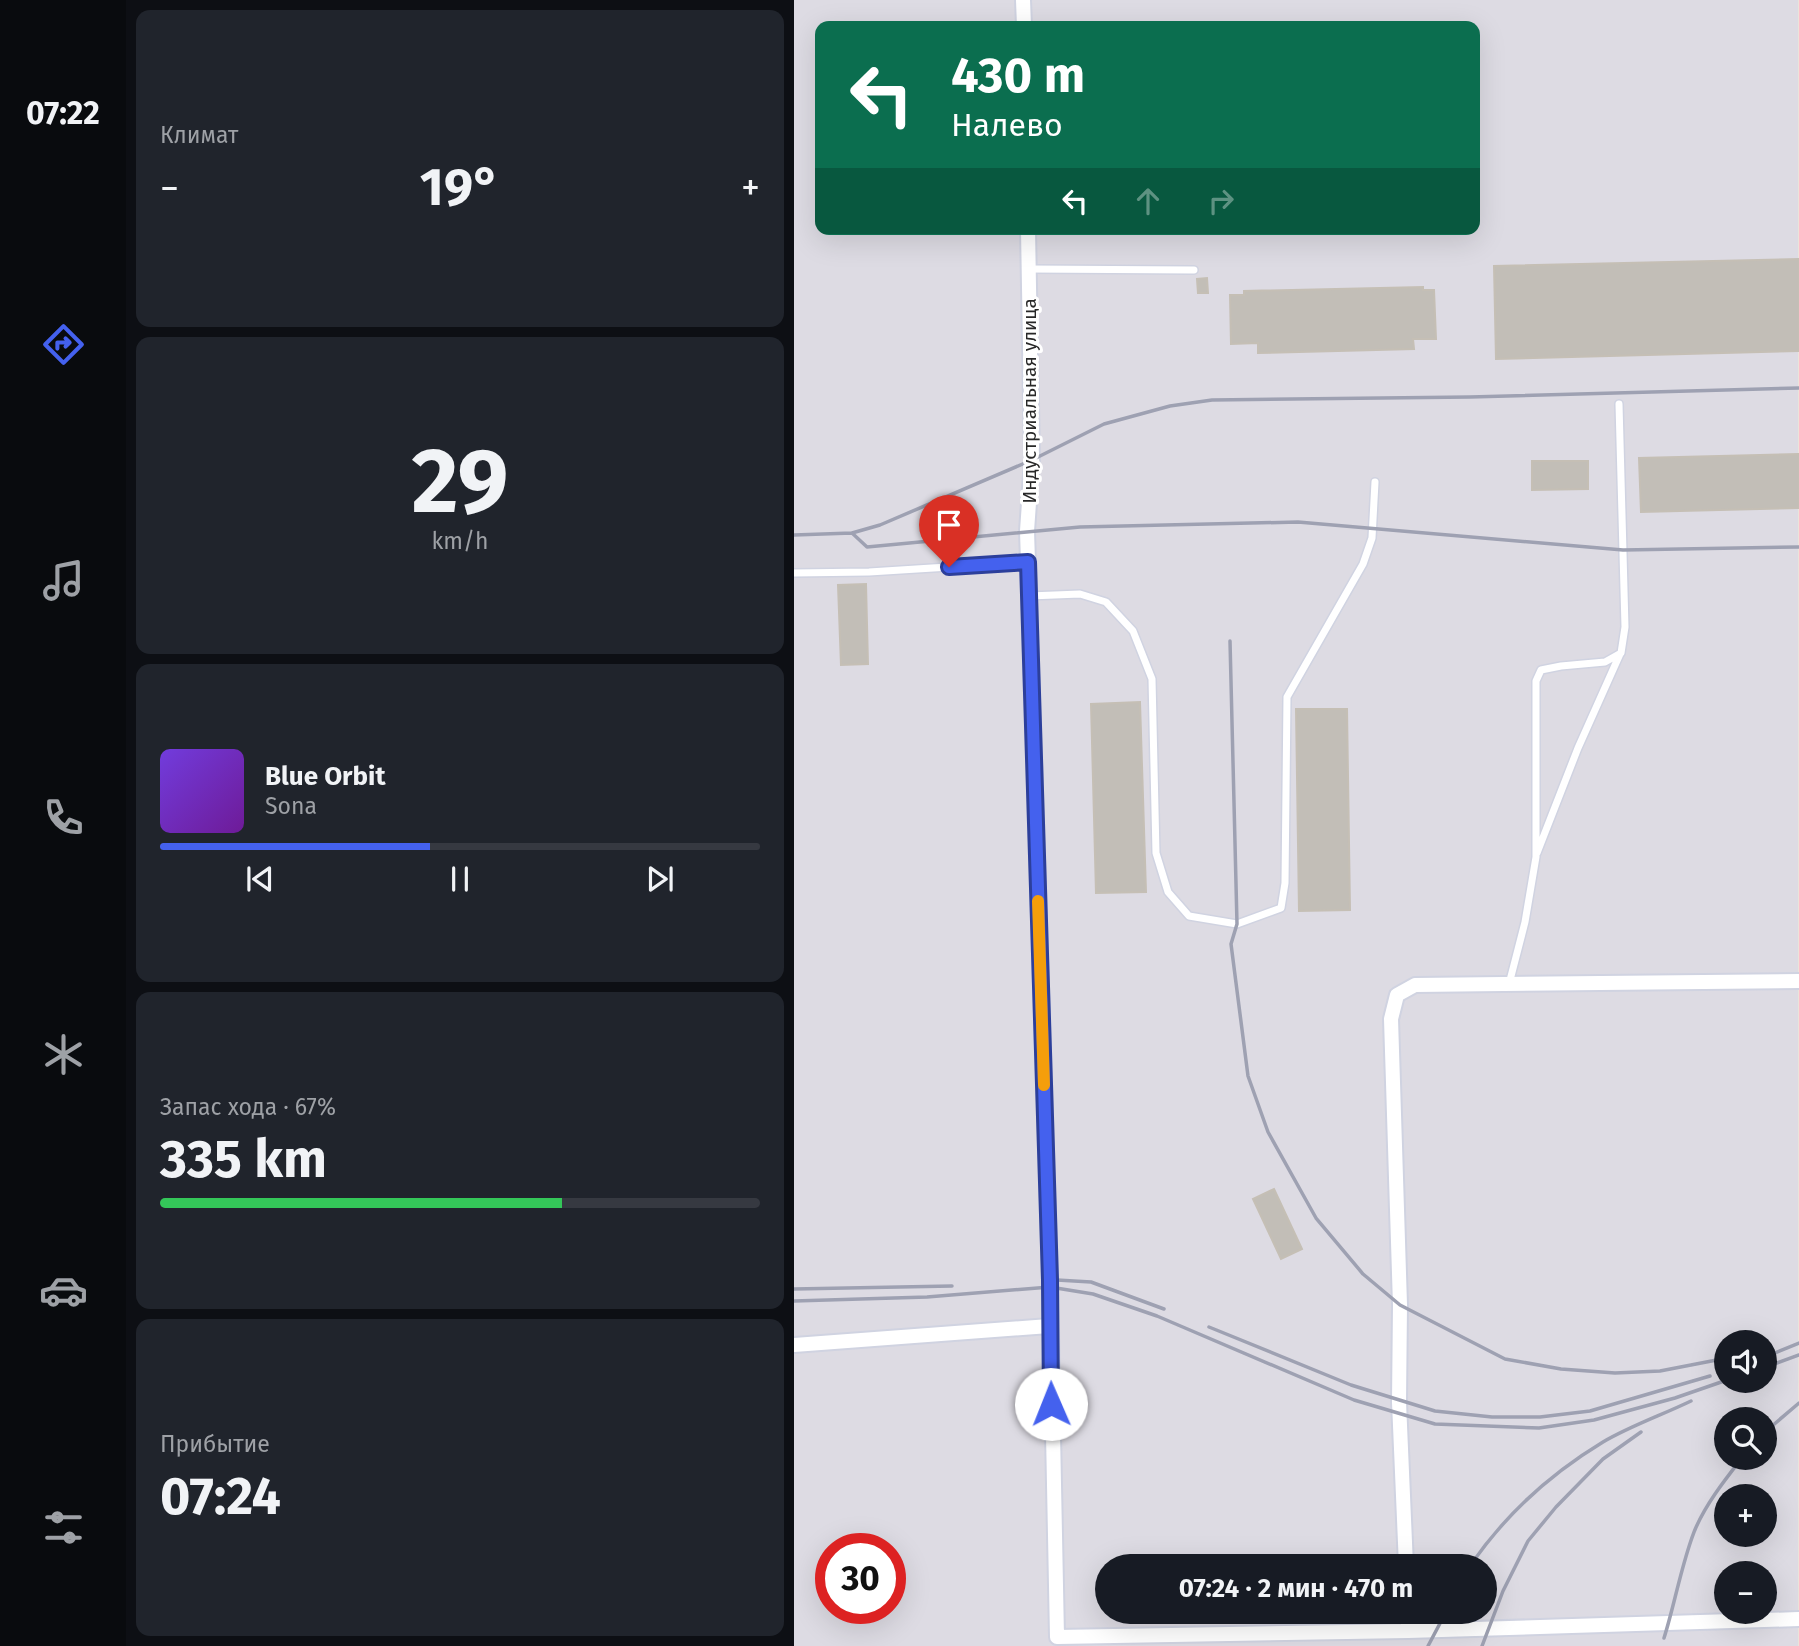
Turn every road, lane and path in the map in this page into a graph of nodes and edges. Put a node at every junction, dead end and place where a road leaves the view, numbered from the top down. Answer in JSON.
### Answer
{"nodes":[{"id":1,"x":1023,"y":0,"type":"edge"},
{"id":2,"x":1024,"y":21,"type":"edge"},
{"id":3,"x":1028,"y":235,"type":"edge"},
{"id":4,"x":1028,"y":269,"type":"junction"},
{"id":5,"x":1194,"y":270,"type":"dead end"},
{"id":6,"x":1619,"y":404,"type":"dead end"},
{"id":7,"x":1375,"y":482,"type":"dead end"},
{"id":8,"x":1028,"y":562,"type":"junction"},
{"id":9,"x":794,"y":573,"type":"edge"},
{"id":10,"x":1029,"y":596,"type":"junction"},
{"id":11,"x":1621,"y":653,"type":"junction"},
{"id":12,"x":1535,"y":857,"type":"junction"},
{"id":13,"x":1798,"y":981,"type":"edge"},
{"id":14,"x":1509,"y":984,"type":"junction"},
{"id":15,"x":1049,"y":1326,"type":"junction"},
{"id":16,"x":794,"y":1345,"type":"edge"},
{"id":17,"x":1405,"y":1554,"type":"edge"},
{"id":18,"x":1798,"y":1619,"type":"edge"},
{"id":19,"x":1408,"y":1624,"type":"edge"},
{"id":20,"x":1408,"y":1632,"type":"junction"},
{"id":21,"x":1057,"y":1642,"type":"edge"}],
"edges":[{"from":1,"to":2,"type":"street"},
{"from":3,"to":4,"type":"street","name":"Индустриальная улица"},
{"from":4,"to":5,"type":"lane"},
{"from":4,"to":8,"type":"street","name":"Индустриальная улица"},
{"from":6,"to":11,"type":"lane"},
{"from":7,"to":10,"type":"lane"},
{"from":8,"to":9,"type":"lane"},
{"from":8,"to":10,"type":"street","name":"Индустриальная улица"},
{"from":10,"to":15,"type":"street","name":"Индустриальная улица"},
{"from":11,"to":12,"type":"lane"},
{"from":11,"to":12,"type":"lane"},
{"from":12,"to":14,"type":"lane"},
{"from":13,"to":14,"type":"street"},
{"from":14,"to":17,"type":"street"},
{"from":15,"to":16,"type":"street"},
{"from":15,"to":21,"type":"street","name":"Индустриальная улица"},
{"from":18,"to":20,"type":"street","name":"Индустриальная улица"},
{"from":19,"to":20,"type":"street"},
{"from":20,"to":21,"type":"street","name":"Индустриальная улица"}]}
